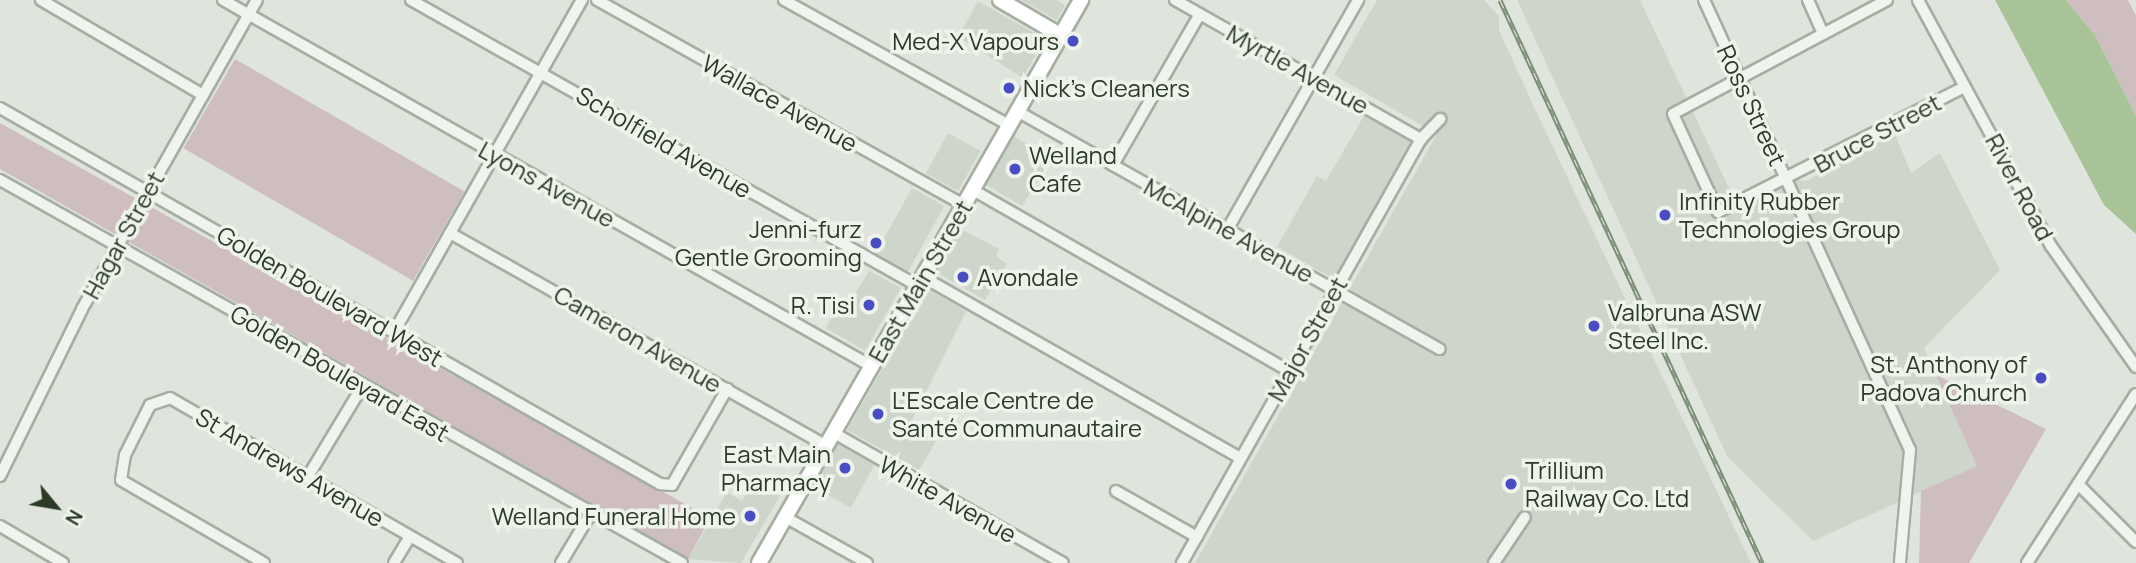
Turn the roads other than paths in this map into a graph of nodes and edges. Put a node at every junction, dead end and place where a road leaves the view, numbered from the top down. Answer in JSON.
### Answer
{"nodes":[{"id":1,"x":41,"y":0,"type":"edge"},
{"id":2,"x":223,"y":0,"type":"edge"},
{"id":3,"x":257,"y":0,"type":"edge"},
{"id":4,"x":411,"y":0,"type":"edge"},
{"id":5,"x":582,"y":0,"type":"edge"},
{"id":6,"x":597,"y":0,"type":"edge"},
{"id":7,"x":784,"y":0,"type":"edge"},
{"id":8,"x":1000,"y":0,"type":"edge"},
{"id":9,"x":1081,"y":0,"type":"edge"},
{"id":10,"x":1175,"y":0,"type":"edge"},
{"id":11,"x":1359,"y":0,"type":"edge"},
{"id":12,"x":1704,"y":0,"type":"edge"},
{"id":13,"x":1808,"y":0,"type":"edge"},
{"id":14,"x":1887,"y":0,"type":"edge"},
{"id":15,"x":1918,"y":0,"type":"edge"},
{"id":16,"x":248,"y":14,"type":"junction"},
{"id":17,"x":1200,"y":14,"type":"junction"},
{"id":18,"x":1823,"y":34,"type":"junction"},
{"id":19,"x":1060,"y":35,"type":"junction"},
{"id":20,"x":541,"y":72,"type":"junction"},
{"id":21,"x":1314,"y":78,"type":"junction"},
{"id":22,"x":1741,"y":79,"type":"junction"},
{"id":23,"x":1962,"y":88,"type":"junction"},
{"id":24,"x":203,"y":95,"type":"junction"},
{"id":25,"x":0,"y":108,"type":"edge"},
{"id":26,"x":1017,"y":111,"type":"junction"},
{"id":27,"x":1440,"y":119,"type":"dead end"},
{"id":28,"x":1009,"y":125,"type":"junction"},
{"id":29,"x":1421,"y":139,"type":"junction"},
{"id":30,"x":495,"y":155,"type":"junction"},
{"id":31,"x":1113,"y":165,"type":"junction"},
{"id":32,"x":0,"y":180,"type":"edge"},
{"id":33,"x":1787,"y":181,"type":"junction"},
{"id":34,"x":973,"y":190,"type":"junction"},
{"id":35,"x":148,"y":192,"type":"junction"},
{"id":36,"x":964,"y":205,"type":"junction"},
{"id":37,"x":1227,"y":230,"type":"junction"},
{"id":38,"x":450,"y":233,"type":"junction"},
{"id":39,"x":118,"y":245,"type":"junction"},
{"id":40,"x":920,"y":281,"type":"junction"},
{"id":41,"x":1335,"y":290,"type":"junction"},
{"id":42,"x":394,"y":332,"type":"junction"},
{"id":43,"x":1440,"y":349,"type":"dead end"},
{"id":44,"x":871,"y":366,"type":"junction"},
{"id":45,"x":2136,"y":367,"type":"edge"},
{"id":46,"x":1290,"y":371,"type":"junction"},
{"id":47,"x":362,"y":387,"type":"junction"},
{"id":48,"x":727,"y":389,"type":"junction"},
{"id":49,"x":2136,"y":394,"type":"edge"},
{"id":50,"x":830,"y":439,"type":"junction"},
{"id":51,"x":1240,"y":458,"type":"junction"},
{"id":52,"x":0,"y":476,"type":"edge"},
{"id":53,"x":307,"y":478,"type":"junction"},
{"id":54,"x":2078,"y":484,"type":"junction"},
{"id":55,"x":1116,"y":491,"type":"dead end"},
{"id":56,"x":591,"y":513,"type":"junction"},
{"id":57,"x":785,"y":517,"type":"junction"},
{"id":58,"x":1525,"y":517,"type":"dead end"},
{"id":59,"x":0,"y":526,"type":"edge"},
{"id":60,"x":410,"y":536,"type":"junction"},
{"id":61,"x":1196,"y":537,"type":"junction"},
{"id":62,"x":2136,"y":542,"type":"edge"},
{"id":63,"x":63,"y":563,"type":"edge"},
{"id":64,"x":264,"y":563,"type":"edge"},
{"id":65,"x":394,"y":563,"type":"edge"},
{"id":66,"x":457,"y":563,"type":"edge"},
{"id":67,"x":561,"y":563,"type":"edge"},
{"id":68,"x":682,"y":563,"type":"edge"},
{"id":69,"x":759,"y":563,"type":"edge"},
{"id":70,"x":867,"y":563,"type":"edge"},
{"id":71,"x":1063,"y":563,"type":"edge"},
{"id":72,"x":1182,"y":563,"type":"edge"},
{"id":73,"x":1494,"y":563,"type":"edge"},
{"id":74,"x":1900,"y":563,"type":"edge"},
{"id":75,"x":2027,"y":563,"type":"edge"}],
"edges":[{"from":1,"to":24,"type":"street"},
{"from":2,"to":16,"type":"street","name":"Lyons Avenue"},
{"from":3,"to":16,"type":"street","name":"Hagar Street"},
{"from":4,"to":20,"type":"street","name":"Scholfield Avenue"},
{"from":5,"to":20,"type":"street"},
{"from":6,"to":36,"type":"street","name":"Wallace Avenue"},
{"from":7,"to":28,"type":"street"},
{"from":8,"to":19,"type":"main road"},
{"from":9,"to":19,"type":"main road","name":"East Main Street"},
{"from":10,"to":17,"type":"street","name":"Myrtle Avenue"},
{"from":11,"to":21,"type":"street"},
{"from":12,"to":22,"type":"street","name":"Ross Street"},
{"from":13,"to":18,"type":"street"},
{"from":14,"to":18,"type":"street"},
{"from":15,"to":23,"type":"street","name":"River Road"},
{"from":16,"to":24,"type":"street","name":"Hagar Street"},
{"from":16,"to":30,"type":"street","name":"Lyons Avenue"},
{"from":17,"to":21,"type":"street","name":"Myrtle Avenue"},
{"from":17,"to":31,"type":"street"},
{"from":18,"to":22,"type":"street"},
{"from":19,"to":26,"type":"main road","name":"East Main Street"},
{"from":20,"to":30,"type":"street"},
{"from":20,"to":40,"type":"street","name":"Scholfield Avenue"},
{"from":21,"to":29,"type":"street","name":"Myrtle Avenue"},
{"from":21,"to":37,"type":"street"},
{"from":22,"to":33,"type":"street","name":"Ross Street"},
{"from":22,"to":33,"type":"street","name":"Bruce Street"},
{"from":23,"to":33,"type":"street","name":"Bruce Street"},
{"from":23,"to":45,"type":"street","name":"River Road"},
{"from":24,"to":35,"type":"street","name":"Hagar Street"},
{"from":25,"to":35,"type":"street","name":"Golden Boulevard West"},
{"from":26,"to":28,"type":"main road","name":"East Main Street"},
{"from":26,"to":31,"type":"street","name":"McAlpine Avenue"},
{"from":27,"to":29,"type":"street","name":"Major Street"},
{"from":28,"to":34,"type":"main road","name":"East Main Street"},
{"from":29,"to":41,"type":"street","name":"Major Street"},
{"from":30,"to":38,"type":"street"},
{"from":30,"to":44,"type":"street","name":"Lyons Avenue"},
{"from":31,"to":37,"type":"street","name":"McAlpine Avenue"},
{"from":32,"to":39,"type":"street","name":"Golden Boulevard East"},
{"from":33,"to":74,"type":"street","name":"Ross Street"},
{"from":34,"to":36,"type":"main road","name":"East Main Street"},
{"from":34,"to":46,"type":"street"},
{"from":35,"to":39,"type":"street","name":"Hagar Street"},
{"from":35,"to":42,"type":"street","name":"Golden Boulevard West"},
{"from":36,"to":40,"type":"main road","name":"East Main Street"},
{"from":37,"to":41,"type":"street","name":"McAlpine Avenue"},
{"from":38,"to":42,"type":"street"},
{"from":38,"to":48,"type":"street","name":"Cameron Avenue"},
{"from":39,"to":47,"type":"street","name":"Golden Boulevard East"},
{"from":39,"to":52,"type":"street","name":"Hagar Street"},
{"from":40,"to":44,"type":"main road","name":"East Main Street"},
{"from":40,"to":51,"type":"street","name":"Scholfield Avenue"},
{"from":41,"to":43,"type":"street","name":"McAlpine Avenue"},
{"from":41,"to":46,"type":"street","name":"Major Street"},
{"from":42,"to":48,"type":"street","name":"Golden Boulevard West"},
{"from":44,"to":50,"type":"main road","name":"East Main Street"},
{"from":46,"to":51,"type":"street","name":"Major Street"},
{"from":47,"to":53,"type":"street"},
{"from":47,"to":56,"type":"street","name":"Golden Boulevard East"},
{"from":48,"to":50,"type":"street","name":"Cameron Avenue"},
{"from":49,"to":54,"type":"street"},
{"from":50,"to":57,"type":"main road","name":"East Main Street"},
{"from":50,"to":71,"type":"street","name":"White Avenue"},
{"from":51,"to":61,"type":"street","name":"Major Street"},
{"from":53,"to":60,"type":"street","name":"St Andrews Avenue"},
{"from":53,"to":64,"type":"street","name":"St Andrews Avenue"},
{"from":54,"to":62,"type":"street"},
{"from":54,"to":75,"type":"street"},
{"from":55,"to":61,"type":"street"},
{"from":56,"to":67,"type":"street"},
{"from":56,"to":68,"type":"street","name":"Golden Boulevard East"},
{"from":57,"to":69,"type":"main road","name":"East Main Street"},
{"from":57,"to":70,"type":"street"},
{"from":58,"to":73,"type":"street"},
{"from":59,"to":63,"type":"street"},
{"from":60,"to":65,"type":"street"},
{"from":60,"to":66,"type":"street","name":"St Andrews Avenue"},
{"from":61,"to":72,"type":"street","name":"Major Street"}]}
